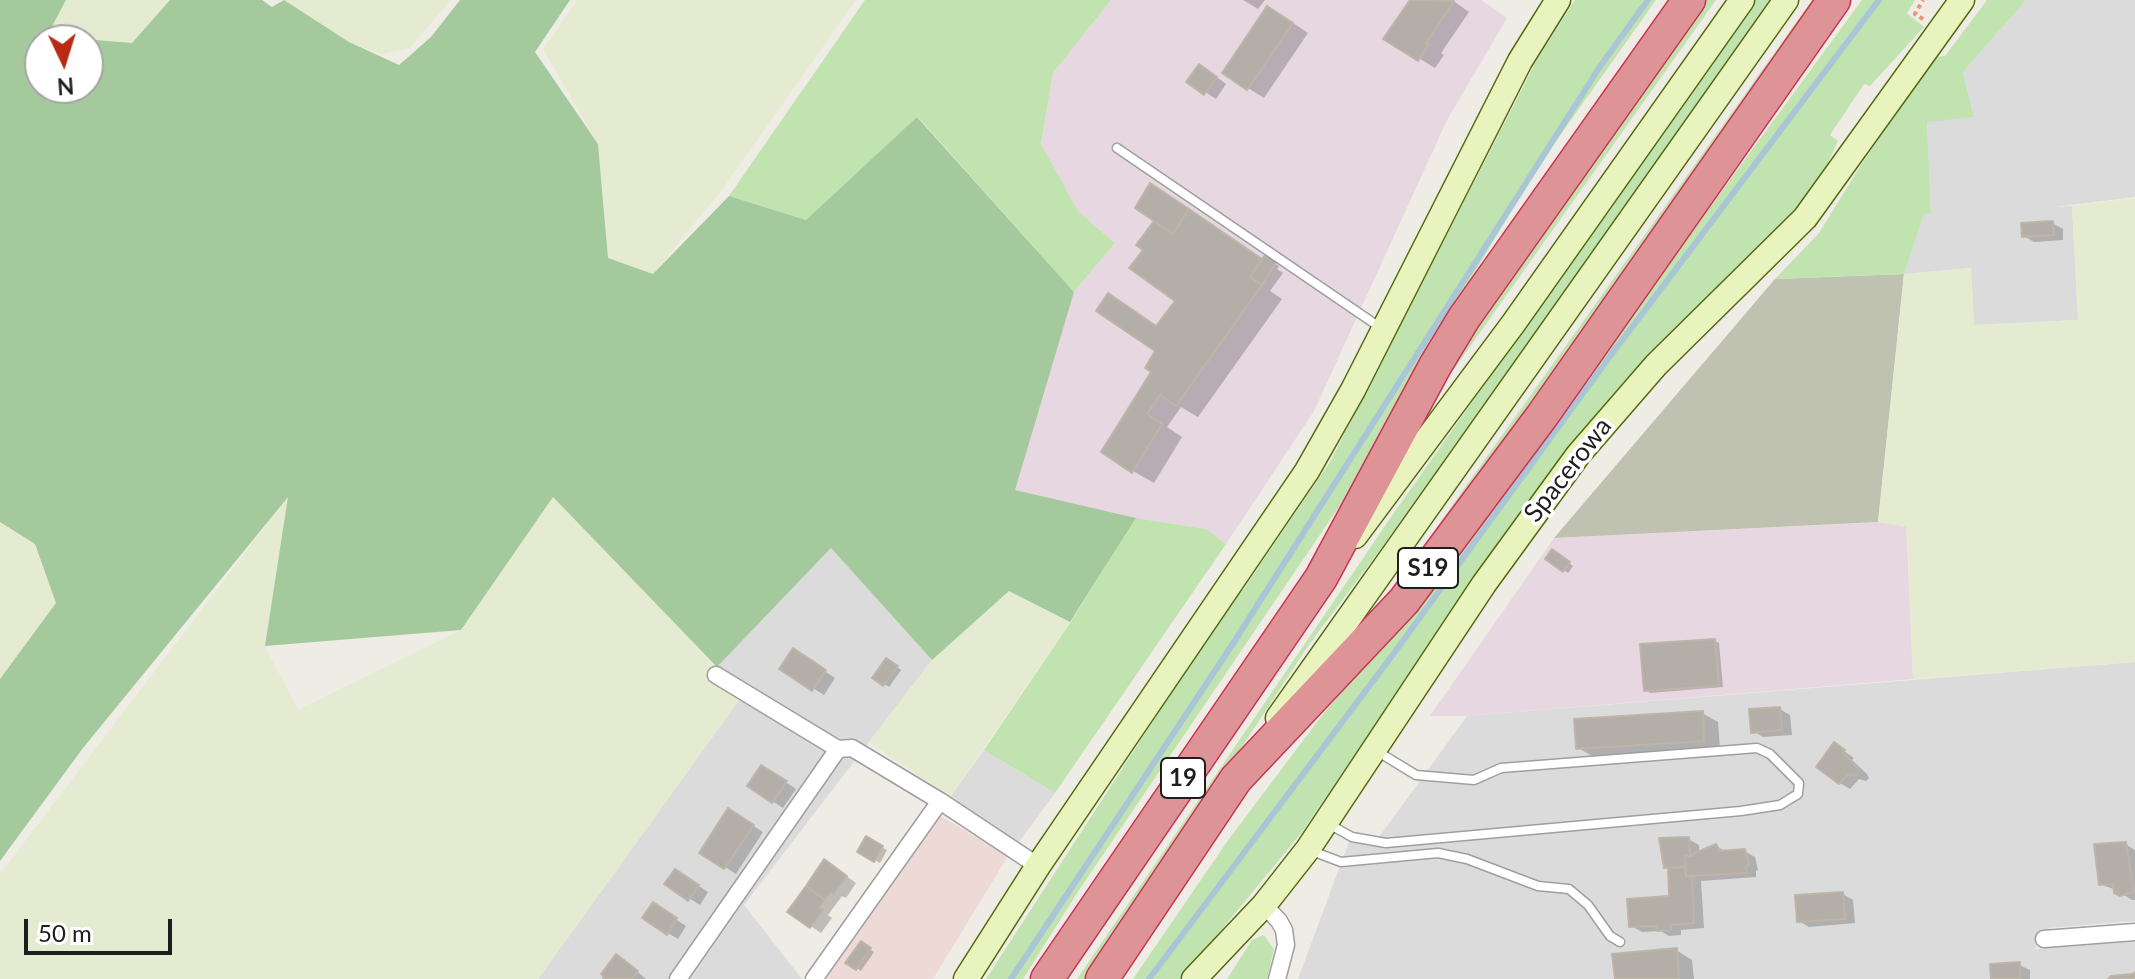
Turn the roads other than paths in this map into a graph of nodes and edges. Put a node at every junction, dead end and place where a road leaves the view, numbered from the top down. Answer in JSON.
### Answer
{"nodes":[{"id":1,"x":1558,"y":0,"type":"edge"},
{"id":2,"x":1689,"y":0,"type":"edge"},
{"id":3,"x":1742,"y":0,"type":"edge"},
{"id":4,"x":1786,"y":0,"type":"edge"},
{"id":5,"x":1834,"y":0,"type":"edge"},
{"id":6,"x":1962,"y":0,"type":"edge"},
{"id":7,"x":1117,"y":148,"type":"dead end"},
{"id":8,"x":1383,"y":330,"type":"junction"},
{"id":9,"x":1321,"y":578,"type":"junction"},
{"id":10,"x":716,"y":675,"type":"dead end"},
{"id":11,"x":838,"y":749,"type":"junction"},
{"id":12,"x":1374,"y":750,"type":"junction"},
{"id":13,"x":1236,"y":779,"type":"junction"},
{"id":14,"x":940,"y":801,"type":"junction"},
{"id":15,"x":1326,"y":822,"type":"junction"},
{"id":16,"x":1308,"y":849,"type":"junction"},
{"id":17,"x":1038,"y":866,"type":"junction"},
{"id":18,"x":1264,"y":905,"type":"junction"},
{"id":19,"x":2135,"y":932,"type":"edge"},
{"id":20,"x":2044,"y":939,"type":"dead end"},
{"id":21,"x":1620,"y":942,"type":"dead end"},
{"id":22,"x":678,"y":979,"type":"edge"},
{"id":23,"x":814,"y":979,"type":"edge"},
{"id":24,"x":966,"y":979,"type":"edge"},
{"id":25,"x":1047,"y":979,"type":"edge"},
{"id":26,"x":1102,"y":979,"type":"edge"},
{"id":27,"x":1194,"y":979,"type":"edge"},
{"id":28,"x":1277,"y":979,"type":"edge"}],
"edges":[{"from":1,"to":8,"type":"street"},
{"from":2,"to":9,"type":"highway"},
{"from":3,"to":9,"type":"street"},
{"from":4,"to":13,"type":"street"},
{"from":5,"to":13,"type":"highway","number":"S19"},
{"from":6,"to":12,"type":"street","name":"Spacerowa"},
{"from":7,"to":8,"type":"lane"},
{"from":8,"to":17,"type":"street"},
{"from":9,"to":25,"type":"highway","number":"19"},
{"from":10,"to":11,"type":"street"},
{"from":11,"to":14,"type":"street"},
{"from":11,"to":22,"type":"street"},
{"from":12,"to":15,"type":"street","name":"Spacerowa"},
{"from":12,"to":15,"type":"lane"},
{"from":13,"to":26,"type":"highway","number":"19"},
{"from":14,"to":17,"type":"street"},
{"from":14,"to":23,"type":"street"},
{"from":15,"to":16,"type":"street","name":"Spacerowa"},
{"from":16,"to":18,"type":"street","name":"Spacerowa"},
{"from":16,"to":21,"type":"lane"},
{"from":17,"to":24,"type":"street"},
{"from":18,"to":27,"type":"street","name":"Spacerowa"},
{"from":18,"to":28,"type":"street"},
{"from":19,"to":20,"type":"street"}]}
